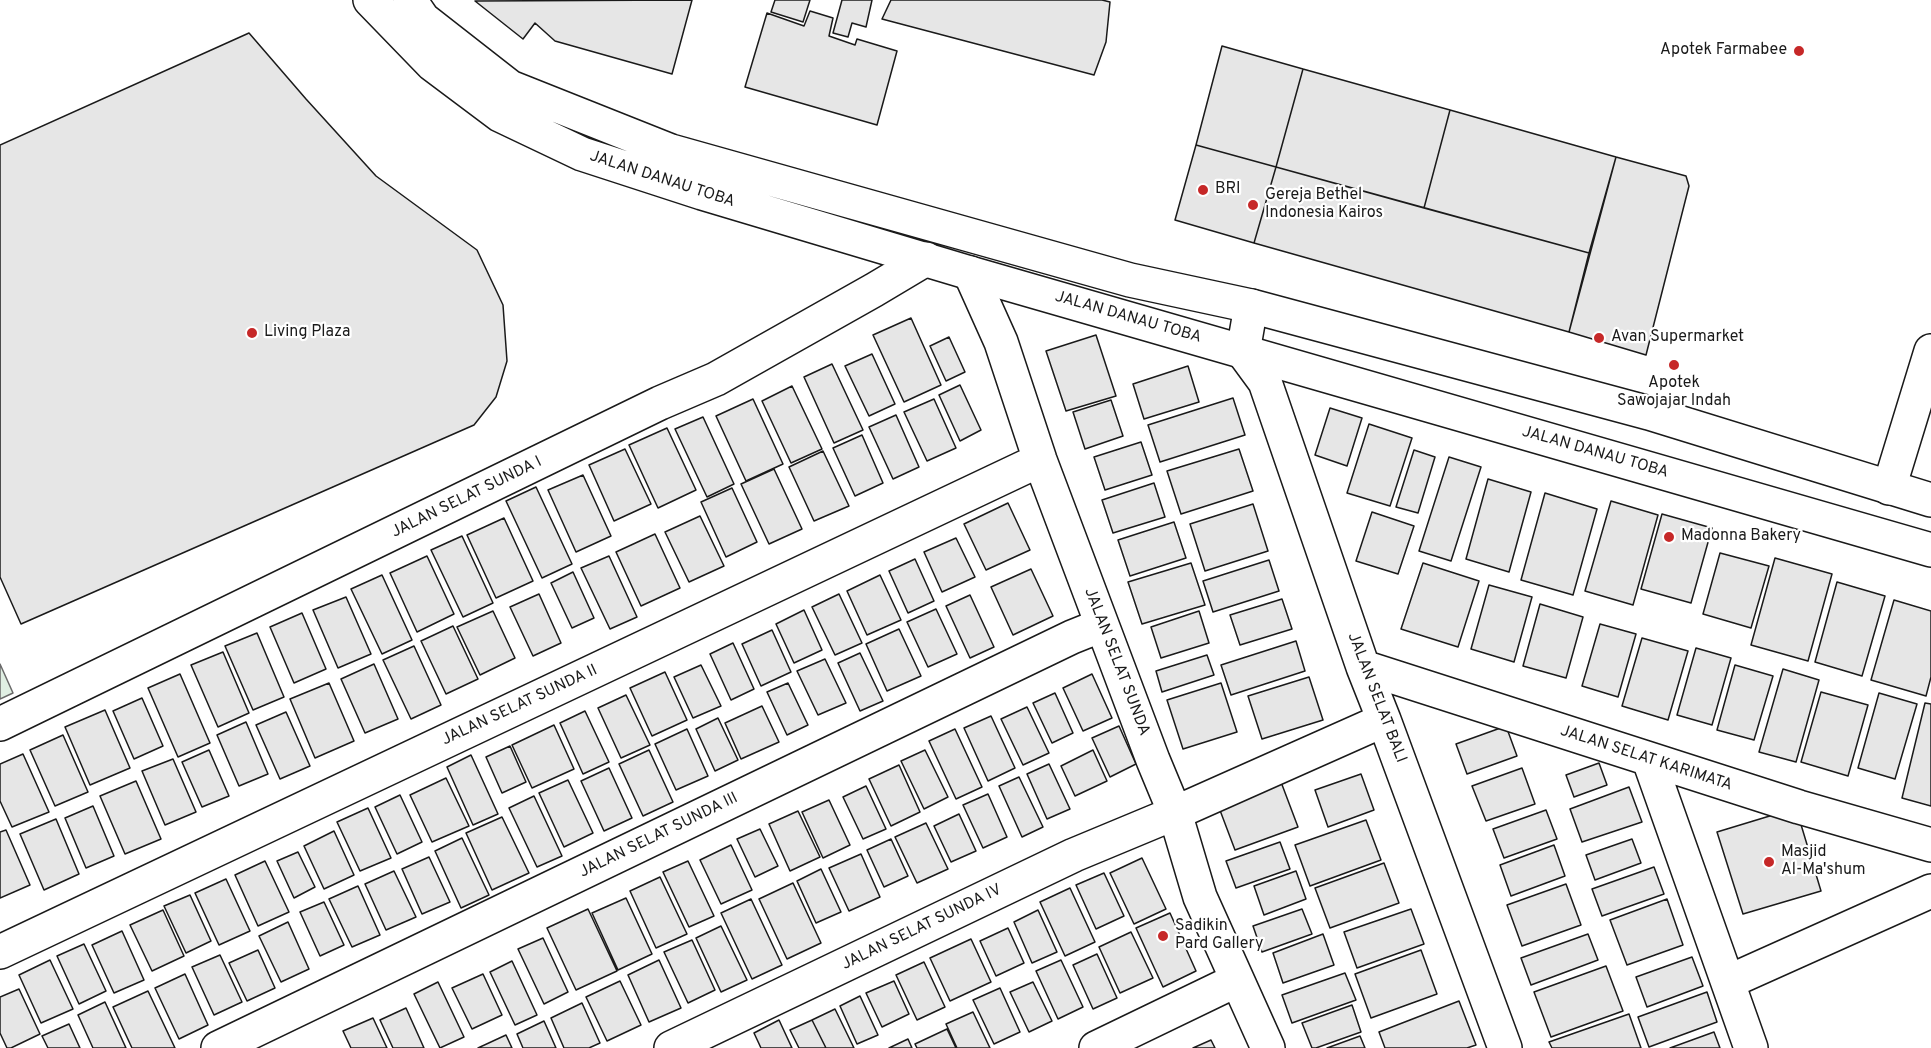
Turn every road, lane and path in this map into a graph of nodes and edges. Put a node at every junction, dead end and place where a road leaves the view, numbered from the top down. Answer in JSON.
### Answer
{"nodes":[{"id":1,"x":370,"y":0,"type":"edge"},
{"id":2,"x":410,"y":0,"type":"edge"},
{"id":3,"x":926,"y":259,"type":"junction"},
{"id":4,"x":970,"y":273,"type":"junction"},
{"id":5,"x":1251,"y":306,"type":"junction"},
{"id":6,"x":1931,"y":351,"type":"edge"},
{"id":7,"x":1243,"y":352,"type":"junction"},
{"id":8,"x":1040,"y":460,"type":"junction"},
{"id":9,"x":1889,"y":488,"type":"junction"},
{"id":10,"x":1931,"y":500,"type":"edge"},
{"id":11,"x":1931,"y":550,"type":"edge"},
{"id":12,"x":1102,"y":625,"type":"junction"},
{"id":13,"x":1363,"y":667,"type":"junction"},
{"id":14,"x":1384,"y":720,"type":"junction"},
{"id":15,"x":0,"y":723,"type":"edge"},
{"id":16,"x":1649,"y":760,"type":"junction"},
{"id":17,"x":1175,"y":813,"type":"junction"},
{"id":18,"x":1931,"y":844,"type":"edge"},
{"id":19,"x":1931,"y":891,"type":"edge"},
{"id":20,"x":0,"y":952,"type":"edge"},
{"id":21,"x":1237,"y":980,"type":"junction"},
{"id":22,"x":1728,"y":982,"type":"junction"},
{"id":23,"x":218,"y":1048,"type":"edge"},
{"id":24,"x":671,"y":1048,"type":"edge"},
{"id":25,"x":1096,"y":1048,"type":"edge"},
{"id":26,"x":1268,"y":1048,"type":"edge"},
{"id":27,"x":1505,"y":1048,"type":"edge"},
{"id":28,"x":1751,"y":1048,"type":"edge"}],
"edges":[{"from":1,"to":3,"type":"street","name":"JALAN DANAU TOBA"},
{"from":2,"to":5,"type":"street","name":"JALAN DANAU TOBA"},
{"from":3,"to":4,"type":"street","name":"JALAN DANAU TOBA"},
{"from":3,"to":15,"type":"street","name":"JALAN SELAT SUNDA I"},
{"from":4,"to":7,"type":"street","name":"JALAN DANAU TOBA"},
{"from":4,"to":8,"type":"street","name":"JALAN SELAT SUNDA"},
{"from":5,"to":7,"type":"street"},
{"from":5,"to":9,"type":"street","name":"JALAN DANAU TOBA"},
{"from":6,"to":9,"type":"street"},
{"from":7,"to":11,"type":"street","name":"JALAN DANAU TOBA"},
{"from":7,"to":13,"type":"street","name":"JALAN SELAT BALI"},
{"from":8,"to":12,"type":"street","name":"JALAN SELAT SUNDA"},
{"from":8,"to":20,"type":"street","name":"JALAN SELAT SUNDA II"},
{"from":9,"to":10,"type":"street","name":"JALAN DANAU TOBA"},
{"from":12,"to":17,"type":"street","name":"JALAN SELAT SUNDA"},
{"from":12,"to":23,"type":"street","name":"JALAN SELAT SUNDA III"},
{"from":13,"to":14,"type":"street","name":"JALAN SELAT BALI"},
{"from":13,"to":16,"type":"street","name":"JALAN SELAT KARIMATA"},
{"from":14,"to":17,"type":"street","name":"JALAN SELAT SUNDA IV"},
{"from":14,"to":27,"type":"street","name":"JALAN SELAT BALI"},
{"from":16,"to":18,"type":"street","name":"JALAN SELAT KARIMATA"},
{"from":16,"to":22,"type":"street"},
{"from":17,"to":21,"type":"street","name":"JALAN SELAT SUNDA"},
{"from":17,"to":24,"type":"street","name":"JALAN SELAT SUNDA IV"},
{"from":19,"to":22,"type":"street"},
{"from":21,"to":25,"type":"street"},
{"from":21,"to":26,"type":"street","name":"JALAN SELAT SUNDA"},
{"from":22,"to":28,"type":"street"}]}
